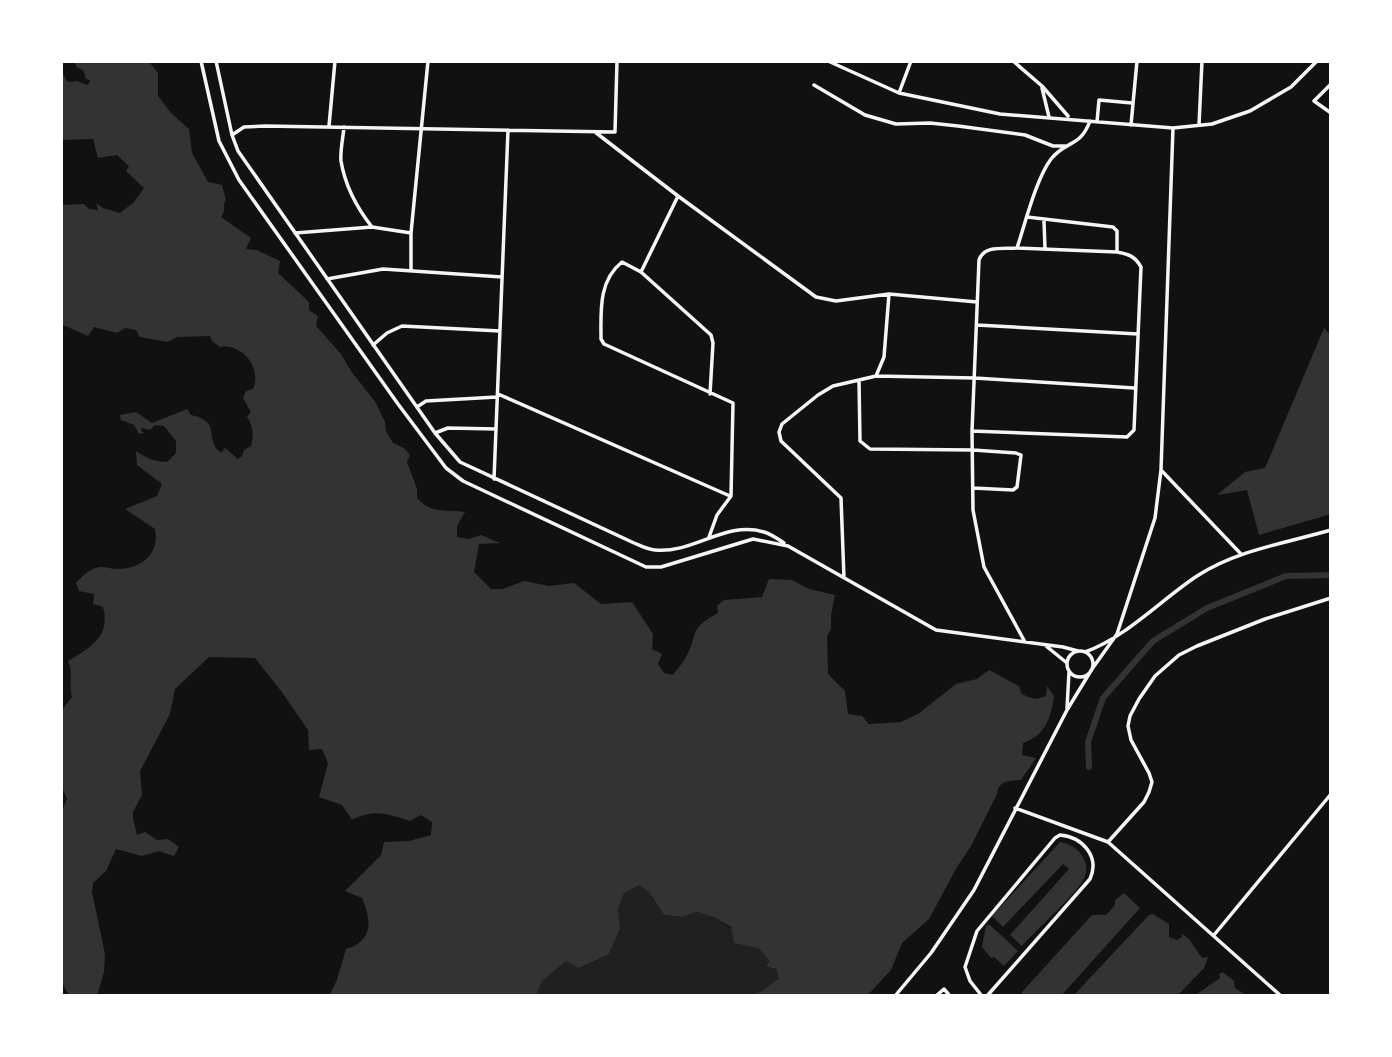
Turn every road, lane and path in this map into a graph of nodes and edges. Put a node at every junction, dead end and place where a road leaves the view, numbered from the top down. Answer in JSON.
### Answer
{"nodes":[{"id":1,"x":201,"y":61,"type":"edge"},
{"id":2,"x":216,"y":61,"type":"edge"},
{"id":3,"x":335,"y":61,"type":"edge"},
{"id":4,"x":428,"y":61,"type":"edge"},
{"id":5,"x":617,"y":61,"type":"edge"},
{"id":6,"x":828,"y":61,"type":"edge"},
{"id":7,"x":911,"y":61,"type":"edge"},
{"id":8,"x":1013,"y":61,"type":"edge"},
{"id":9,"x":1137,"y":61,"type":"edge"},
{"id":10,"x":1202,"y":61,"type":"edge"},
{"id":11,"x":1317,"y":61,"type":"edge"},
{"id":12,"x":1331,"y":84,"type":"edge"},
{"id":13,"x":814,"y":85,"type":"dead end"},
{"id":14,"x":1042,"y":86,"type":"junction"},
{"id":15,"x":899,"y":93,"type":"junction"},
{"id":16,"x":1132,"y":103,"type":"junction"},
{"id":17,"x":1331,"y":113,"type":"edge"},
{"id":18,"x":1049,"y":117,"type":"junction"},
{"id":19,"x":1070,"y":118,"type":"junction"},
{"id":20,"x":1090,"y":121,"type":"junction"},
{"id":21,"x":1097,"y":122,"type":"junction"},
{"id":22,"x":1131,"y":125,"type":"junction"},
{"id":23,"x":1199,"y":125,"type":"junction"},
{"id":24,"x":329,"y":126,"type":"junction"},
{"id":25,"x":344,"y":128,"type":"junction"},
{"id":26,"x":422,"y":128,"type":"junction"},
{"id":27,"x":1173,"y":128,"type":"junction"},
{"id":28,"x":508,"y":130,"type":"junction"},
{"id":29,"x":595,"y":132,"type":"junction"},
{"id":30,"x":232,"y":135,"type":"junction"},
{"id":31,"x":1068,"y":146,"type":"junction"},
{"id":32,"x":678,"y":196,"type":"junction"},
{"id":33,"x":1027,"y":217,"type":"junction"},
{"id":34,"x":1044,"y":221,"type":"junction"},
{"id":35,"x":372,"y":227,"type":"junction"},
{"id":36,"x":295,"y":233,"type":"junction"},
{"id":37,"x":411,"y":233,"type":"junction"},
{"id":38,"x":1017,"y":248,"type":"junction"},
{"id":39,"x":1045,"y":249,"type":"junction"},
{"id":40,"x":1117,"y":251,"type":"junction"},
{"id":41,"x":411,"y":271,"type":"junction"},
{"id":42,"x":641,"y":272,"type":"junction"},
{"id":43,"x":502,"y":277,"type":"junction"},
{"id":44,"x":327,"y":279,"type":"junction"},
{"id":45,"x":889,"y":294,"type":"junction"},
{"id":46,"x":977,"y":302,"type":"junction"},
{"id":47,"x":977,"y":325,"type":"junction"},
{"id":48,"x":500,"y":331,"type":"junction"},
{"id":49,"x":1138,"y":334,"type":"junction"},
{"id":50,"x":373,"y":345,"type":"junction"},
{"id":51,"x":876,"y":376,"type":"junction"},
{"id":52,"x":975,"y":378,"type":"junction"},
{"id":53,"x":859,"y":380,"type":"junction"},
{"id":54,"x":1135,"y":388,"type":"junction"},
{"id":55,"x":710,"y":394,"type":"junction"},
{"id":56,"x":498,"y":396,"type":"junction"},
{"id":57,"x":417,"y":407,"type":"junction"},
{"id":58,"x":496,"y":429,"type":"junction"},
{"id":59,"x":972,"y":431,"type":"junction"},
{"id":60,"x":435,"y":433,"type":"junction"},
{"id":61,"x":973,"y":450,"type":"junction"},
{"id":62,"x":1161,"y":470,"type":"junction"},
{"id":63,"x":494,"y":480,"type":"junction"},
{"id":64,"x":973,"y":488,"type":"junction"},
{"id":65,"x":731,"y":496,"type":"junction"},
{"id":66,"x":1331,"y":530,"type":"edge"},
{"id":67,"x":709,"y":537,"type":"junction"},
{"id":68,"x":788,"y":546,"type":"junction"},
{"id":69,"x":1241,"y":554,"type":"junction"},
{"id":70,"x":844,"y":578,"type":"junction"},
{"id":71,"x":1331,"y":598,"type":"edge"},
{"id":72,"x":1117,"y":634,"type":"junction"},
{"id":73,"x":1025,"y":642,"type":"junction"},
{"id":74,"x":1044,"y":645,"type":"junction"},
{"id":75,"x":1077,"y":651,"type":"junction"},
{"id":76,"x":1085,"y":652,"type":"junction"},
{"id":77,"x":1067,"y":663,"type":"junction"},
{"id":78,"x":1092,"y":669,"type":"junction"},
{"id":79,"x":1069,"y":672,"type":"junction"},
{"id":80,"x":1067,"y":710,"type":"junction"},
{"id":81,"x":1331,"y":794,"type":"edge"},
{"id":82,"x":1015,"y":808,"type":"junction"},
{"id":83,"x":1108,"y":842,"type":"junction"},
{"id":84,"x":1214,"y":936,"type":"junction"},
{"id":85,"x":895,"y":996,"type":"edge"},
{"id":86,"x":936,"y":996,"type":"edge"},
{"id":87,"x":950,"y":996,"type":"edge"},
{"id":88,"x":984,"y":996,"type":"edge"},
{"id":89,"x":1281,"y":996,"type":"edge"}],
"edges":[{"from":1,"to":68,"type":"street"},
{"from":2,"to":30,"type":"street"},
{"from":3,"to":24,"type":"street"},
{"from":4,"to":26,"type":"street"},
{"from":5,"to":29,"type":"street"},
{"from":6,"to":15,"type":"street"},
{"from":7,"to":15,"type":"street"},
{"from":8,"to":14,"type":"street"},
{"from":9,"to":16,"type":"street"},
{"from":10,"to":23,"type":"street"},
{"from":11,"to":23,"type":"street"},
{"from":12,"to":17,"type":"street"},
{"from":13,"to":31,"type":"street"},
{"from":14,"to":18,"type":"street"},
{"from":14,"to":19,"type":"street"},
{"from":15,"to":18,"type":"street"},
{"from":16,"to":21,"type":"street"},
{"from":16,"to":22,"type":"street"},
{"from":18,"to":19,"type":"street"},
{"from":19,"to":20,"type":"street"},
{"from":20,"to":21,"type":"street"},
{"from":20,"to":31,"type":"street"},
{"from":21,"to":22,"type":"street"},
{"from":22,"to":27,"type":"street"},
{"from":23,"to":27,"type":"street"},
{"from":24,"to":25,"type":"street"},
{"from":24,"to":30,"type":"street"},
{"from":25,"to":26,"type":"street"},
{"from":25,"to":35,"type":"street"},
{"from":26,"to":28,"type":"street"},
{"from":26,"to":37,"type":"street"},
{"from":27,"to":62,"type":"street"},
{"from":28,"to":29,"type":"street"},
{"from":28,"to":43,"type":"street"},
{"from":29,"to":32,"type":"street"},
{"from":30,"to":36,"type":"street"},
{"from":31,"to":33,"type":"street"},
{"from":32,"to":42,"type":"street"},
{"from":32,"to":45,"type":"street"},
{"from":33,"to":34,"type":"street"},
{"from":33,"to":38,"type":"street"},
{"from":34,"to":39,"type":"street"},
{"from":34,"to":40,"type":"street"},
{"from":35,"to":36,"type":"street"},
{"from":35,"to":37,"type":"street"},
{"from":36,"to":44,"type":"street"},
{"from":37,"to":41,"type":"street"},
{"from":38,"to":39,"type":"street"},
{"from":38,"to":46,"type":"street"},
{"from":39,"to":40,"type":"street"},
{"from":40,"to":49,"type":"street"},
{"from":41,"to":43,"type":"street"},
{"from":41,"to":44,"type":"street"},
{"from":42,"to":55,"type":"street"},
{"from":42,"to":55,"type":"street"},
{"from":43,"to":48,"type":"street"},
{"from":44,"to":50,"type":"street"},
{"from":45,"to":46,"type":"street"},
{"from":45,"to":51,"type":"street"},
{"from":46,"to":47,"type":"street"},
{"from":47,"to":49,"type":"street"},
{"from":47,"to":52,"type":"street"},
{"from":48,"to":50,"type":"street"},
{"from":48,"to":56,"type":"street"},
{"from":49,"to":54,"type":"street"},
{"from":50,"to":57,"type":"street"},
{"from":51,"to":52,"type":"street"},
{"from":51,"to":53,"type":"street"},
{"from":52,"to":54,"type":"street"},
{"from":52,"to":59,"type":"street"},
{"from":53,"to":61,"type":"street"},
{"from":53,"to":70,"type":"street"},
{"from":54,"to":59,"type":"street"},
{"from":55,"to":65,"type":"street"},
{"from":56,"to":57,"type":"street"},
{"from":56,"to":58,"type":"street"},
{"from":56,"to":65,"type":"street"},
{"from":57,"to":60,"type":"street"},
{"from":58,"to":60,"type":"street"},
{"from":58,"to":63,"type":"street"},
{"from":59,"to":61,"type":"street"},
{"from":60,"to":63,"type":"street"},
{"from":61,"to":64,"type":"street"},
{"from":61,"to":64,"type":"street"},
{"from":62,"to":69,"type":"street"},
{"from":62,"to":72,"type":"street"},
{"from":63,"to":67,"type":"street"},
{"from":64,"to":73,"type":"street"},
{"from":65,"to":67,"type":"street"},
{"from":66,"to":69,"type":"street"},
{"from":67,"to":68,"type":"street"},
{"from":68,"to":70,"type":"street"},
{"from":69,"to":72,"type":"street"},
{"from":70,"to":73,"type":"street"},
{"from":71,"to":83,"type":"street"},
{"from":72,"to":76,"type":"street"},
{"from":72,"to":78,"type":"street"},
{"from":73,"to":74,"type":"street"},
{"from":74,"to":75,"type":"street"},
{"from":74,"to":77,"type":"street"},
{"from":75,"to":76,"type":"street"},
{"from":75,"to":77,"type":"street"},
{"from":76,"to":78,"type":"street"},
{"from":77,"to":79,"type":"street"},
{"from":78,"to":79,"type":"street"},
{"from":78,"to":80,"type":"street"},
{"from":79,"to":80,"type":"street"},
{"from":80,"to":82,"type":"street"},
{"from":81,"to":84,"type":"street"},
{"from":82,"to":83,"type":"street"},
{"from":82,"to":85,"type":"street"},
{"from":83,"to":84,"type":"street"},
{"from":84,"to":89,"type":"street"},
{"from":86,"to":87,"type":"street"},
{"from":88,"to":88,"type":"street"}]}
